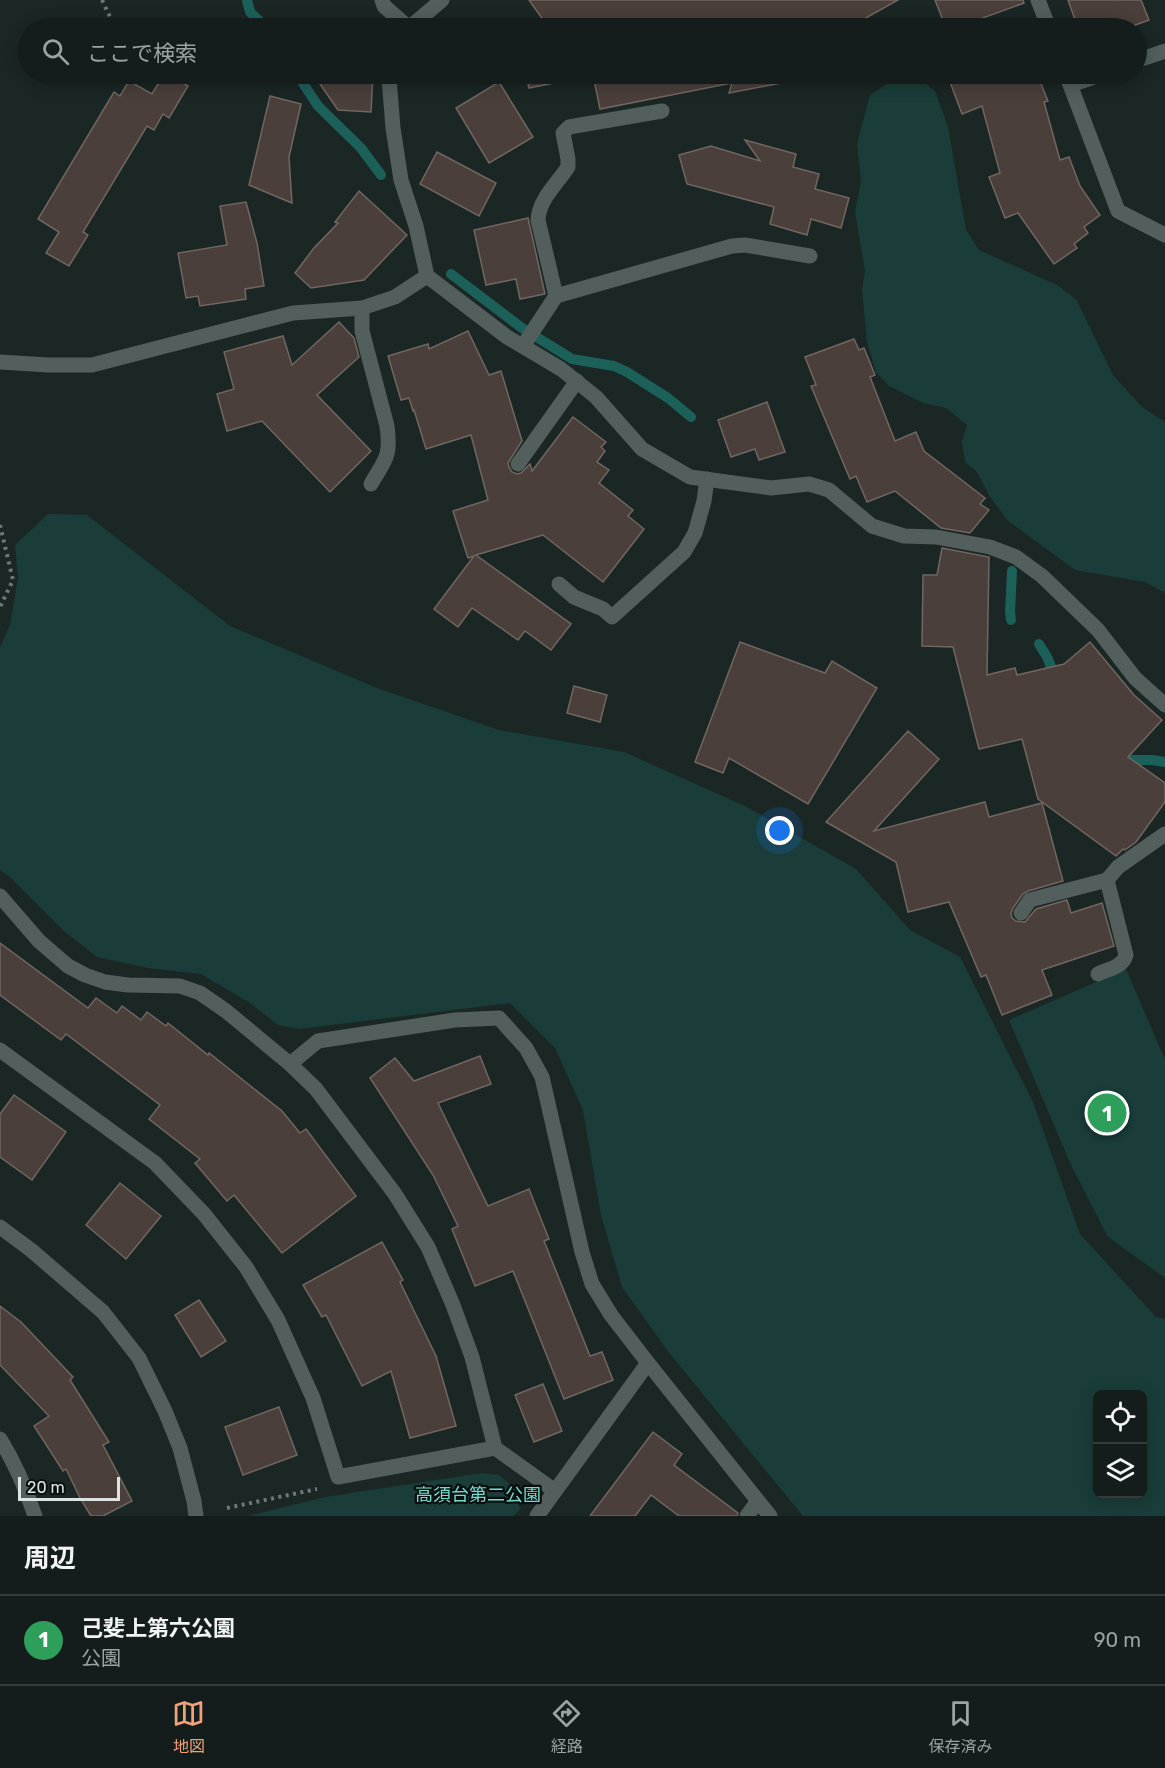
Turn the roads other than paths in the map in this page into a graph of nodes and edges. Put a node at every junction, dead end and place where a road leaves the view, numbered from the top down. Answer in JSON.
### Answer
{"nodes":[{"id":1,"x":382,"y":0,"type":"edge"},
{"id":2,"x":442,"y":0,"type":"edge"},
{"id":3,"x":1038,"y":0,"type":"edge"},
{"id":4,"x":398,"y":18,"type":"edge"},
{"id":5,"x":421,"y":18,"type":"edge"},
{"id":6,"x":1045,"y":18,"type":"edge"},
{"id":7,"x":1165,"y":51,"type":"edge"},
{"id":8,"x":1147,"y":57,"type":"edge"},
{"id":9,"x":389,"y":84,"type":"edge"},
{"id":10,"x":1071,"y":84,"type":"edge"},
{"id":11,"x":662,"y":111,"type":"dead end"},
{"id":12,"x":1165,"y":235,"type":"edge"},
{"id":13,"x":810,"y":256,"type":"dead end"},
{"id":14,"x":427,"y":276,"type":"junction"},
{"id":15,"x":556,"y":296,"type":"junction"},
{"id":16,"x":362,"y":308,"type":"junction"},
{"id":17,"x":528,"y":338,"type":"junction"},
{"id":18,"x":0,"y":362,"type":"edge"},
{"id":19,"x":577,"y":381,"type":"junction"},
{"id":20,"x":518,"y":464,"type":"dead end"},
{"id":21,"x":707,"y":479,"type":"junction"},
{"id":22,"x":371,"y":484,"type":"dead end"},
{"id":23,"x":559,"y":584,"type":"dead end"},
{"id":24,"x":1165,"y":705,"type":"edge"},
{"id":25,"x":1165,"y":834,"type":"edge"},
{"id":26,"x":1107,"y":880,"type":"junction"},
{"id":27,"x":0,"y":896,"type":"edge"},
{"id":28,"x":1021,"y":914,"type":"dead end"},
{"id":29,"x":1098,"y":974,"type":"dead end"},
{"id":30,"x":0,"y":1050,"type":"edge"},
{"id":31,"x":290,"y":1064,"type":"junction"},
{"id":32,"x":0,"y":1227,"type":"edge"},
{"id":33,"x":648,"y":1363,"type":"junction"},
{"id":34,"x":0,"y":1439,"type":"edge"},
{"id":35,"x":495,"y":1448,"type":"junction"},
{"id":36,"x":555,"y":1491,"type":"junction"},
{"id":37,"x":758,"y":1501,"type":"junction"},
{"id":38,"x":34,"y":1516,"type":"edge"},
{"id":39,"x":196,"y":1516,"type":"edge"},
{"id":40,"x":537,"y":1516,"type":"edge"},
{"id":41,"x":747,"y":1516,"type":"edge"},
{"id":42,"x":770,"y":1516,"type":"edge"}],
"edges":[{"from":1,"to":4,"type":"street"},
{"from":2,"to":5,"type":"street"},
{"from":3,"to":6,"type":"street"},
{"from":7,"to":8,"type":"street"},
{"from":9,"to":14,"type":"street"},
{"from":10,"to":12,"type":"street"},
{"from":11,"to":15,"type":"street"},
{"from":13,"to":15,"type":"street"},
{"from":14,"to":16,"type":"street"},
{"from":14,"to":17,"type":"street"},
{"from":15,"to":17,"type":"street"},
{"from":16,"to":18,"type":"street"},
{"from":16,"to":22,"type":"street"},
{"from":17,"to":19,"type":"street"},
{"from":19,"to":20,"type":"street"},
{"from":19,"to":21,"type":"street"},
{"from":21,"to":23,"type":"street"},
{"from":21,"to":24,"type":"street"},
{"from":25,"to":26,"type":"street"},
{"from":26,"to":28,"type":"street"},
{"from":26,"to":29,"type":"street"},
{"from":27,"to":31,"type":"street"},
{"from":30,"to":35,"type":"street"},
{"from":31,"to":33,"type":"street"},
{"from":31,"to":35,"type":"street"},
{"from":32,"to":39,"type":"street"},
{"from":33,"to":36,"type":"street"},
{"from":33,"to":37,"type":"street"},
{"from":34,"to":38,"type":"street"},
{"from":35,"to":36,"type":"street"},
{"from":36,"to":40,"type":"street"},
{"from":37,"to":41,"type":"street"},
{"from":37,"to":42,"type":"street"}]}
